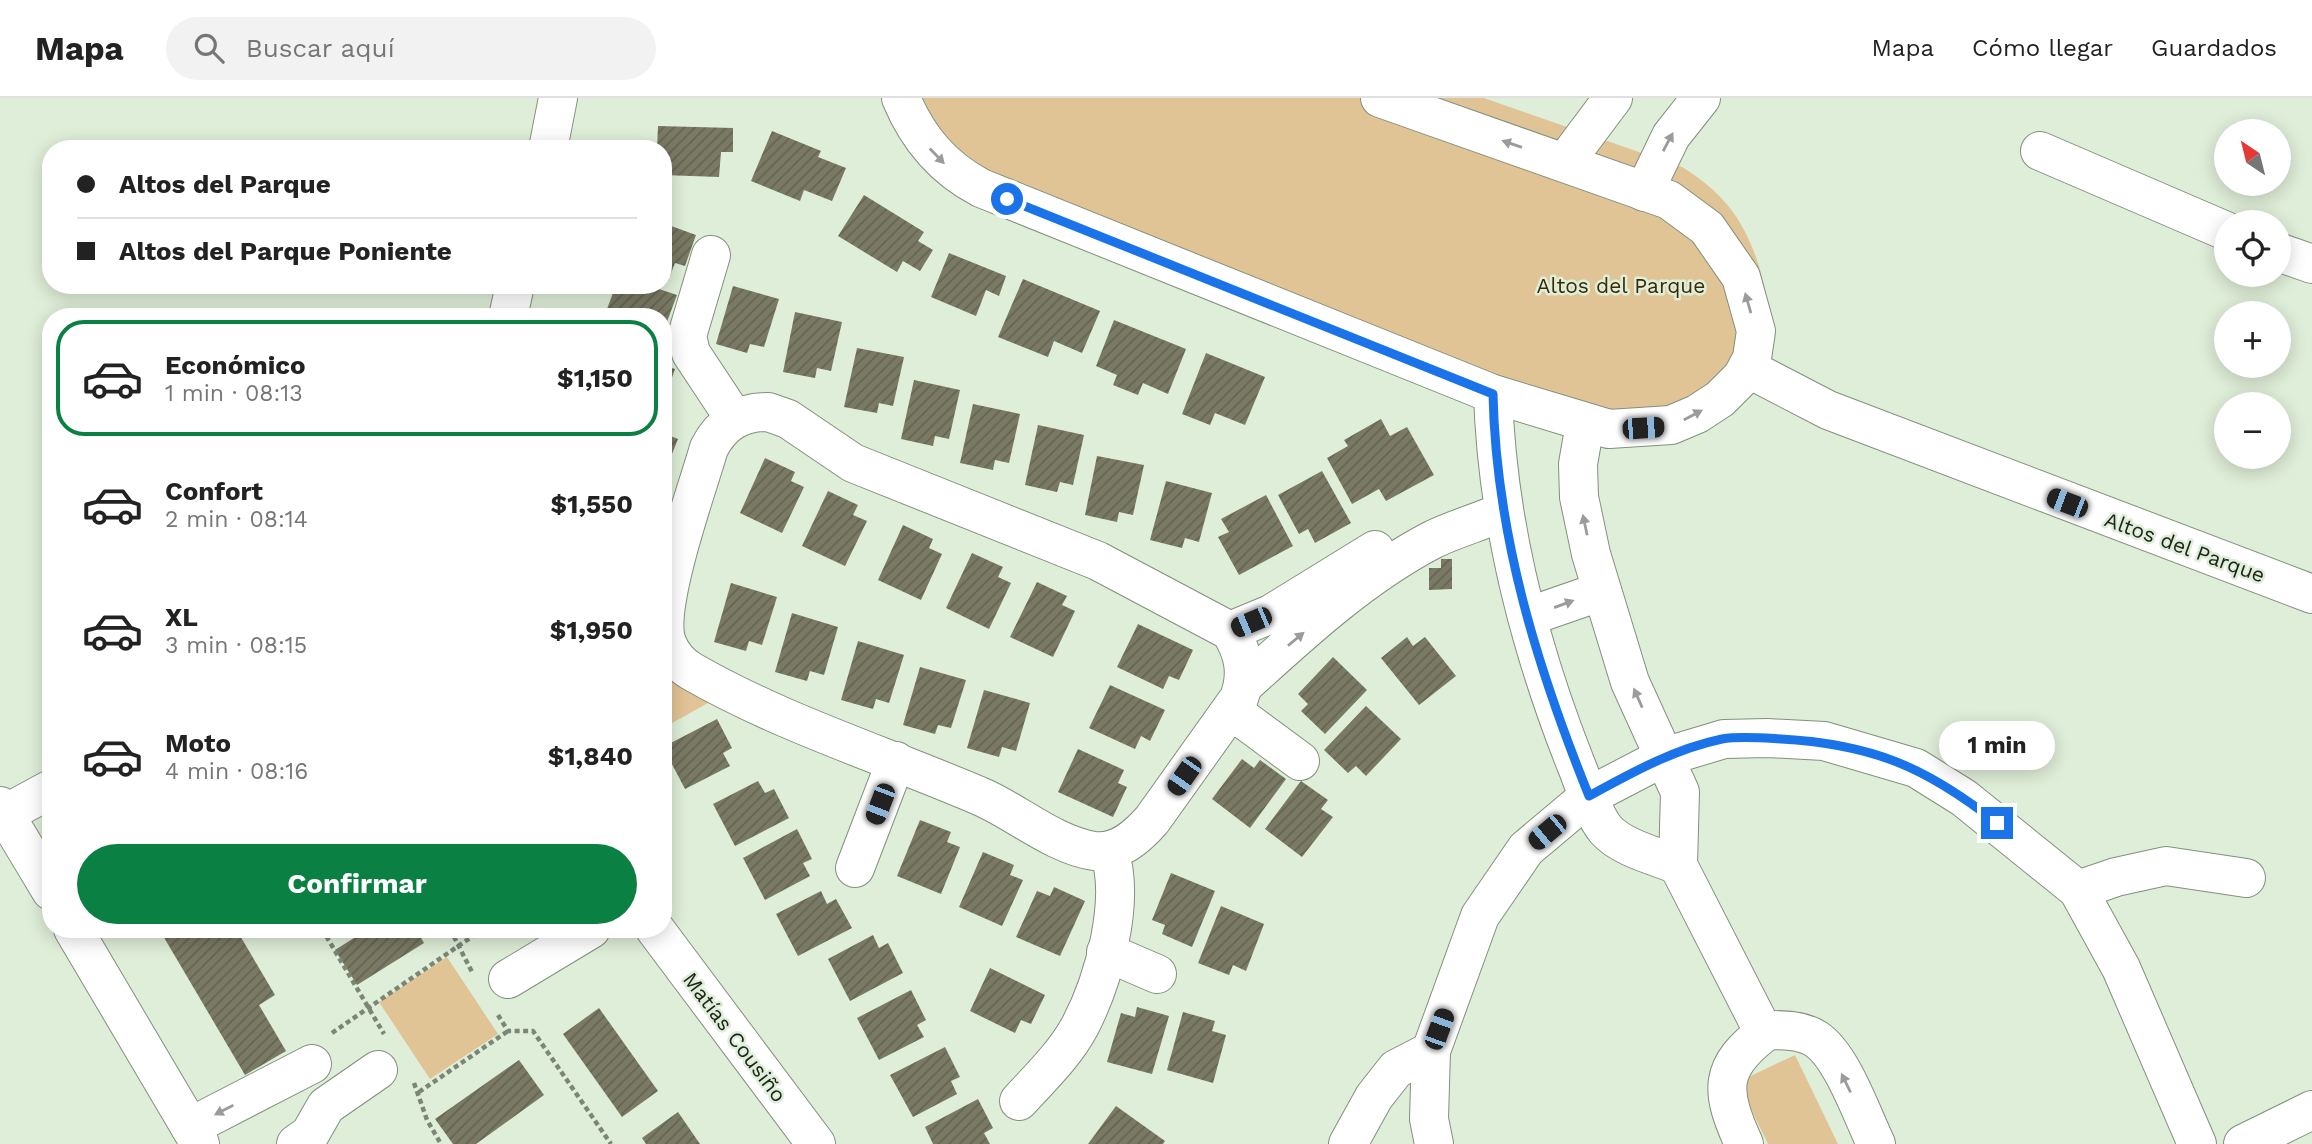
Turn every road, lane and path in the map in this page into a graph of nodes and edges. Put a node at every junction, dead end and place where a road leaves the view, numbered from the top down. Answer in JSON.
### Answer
{"nodes":[{"id":1,"x":901,"y":98,"type":"edge"},
{"id":2,"x":1380,"y":98,"type":"edge"},
{"id":3,"x":1613,"y":98,"type":"edge"},
{"id":4,"x":1701,"y":98,"type":"edge"},
{"id":5,"x":2040,"y":151,"type":"dead end"},
{"id":6,"x":1565,"y":163,"type":"junction"},
{"id":7,"x":1644,"y":192,"type":"junction"},
{"id":8,"x":2214,"y":226,"type":"edge"},
{"id":9,"x":711,"y":255,"type":"dead end"},
{"id":10,"x":2291,"y":256,"type":"edge"},
{"id":11,"x":2312,"y":264,"type":"edge"},
{"id":12,"x":1749,"y":369,"type":"junction"},
{"id":13,"x":1493,"y":394,"type":"junction"},
{"id":14,"x":734,"y":418,"type":"junction"},
{"id":15,"x":1585,"y":424,"type":"junction"},
{"id":16,"x":1502,"y":512,"type":"junction"},
{"id":17,"x":672,"y":580,"type":"edge"},
{"id":18,"x":1347,"y":582,"type":"junction"},
{"id":19,"x":1602,"y":591,"type":"junction"},
{"id":20,"x":2312,"y":594,"type":"edge"},
{"id":21,"x":1527,"y":617,"type":"junction"},
{"id":22,"x":1230,"y":631,"type":"junction"},
{"id":23,"x":672,"y":650,"type":"edge"},
{"id":24,"x":1238,"y":697,"type":"junction"},
{"id":25,"x":1664,"y":757,"type":"junction"},
{"id":26,"x":897,"y":761,"type":"junction"},
{"id":27,"x":1300,"y":761,"type":"dead end"},
{"id":28,"x":42,"y":793,"type":"edge"},
{"id":29,"x":1589,"y":796,"type":"junction"},
{"id":30,"x":2,"y":810,"type":"edge"},
{"id":31,"x":1109,"y":851,"type":"junction"},
{"id":32,"x":1678,"y":865,"type":"junction"},
{"id":33,"x":855,"y":868,"type":"dead end"},
{"id":34,"x":42,"y":876,"type":"edge"},
{"id":35,"x":2246,"y":878,"type":"dead end"},
{"id":36,"x":2078,"y":890,"type":"junction"},
{"id":37,"x":78,"y":938,"type":"edge"},
{"id":38,"x":454,"y":938,"type":"edge"},
{"id":39,"x":469,"y":938,"type":"edge"},
{"id":40,"x":576,"y":938,"type":"edge"},
{"id":41,"x":662,"y":938,"type":"edge"},
{"id":42,"x":458,"y":945,"type":"junction"},
{"id":43,"x":1106,"y":952,"type":"junction"},
{"id":44,"x":1157,"y":974,"type":"dead end"},
{"id":45,"x":493,"y":989,"type":"junction"},
{"id":46,"x":508,"y":1031,"type":"junction"},
{"id":47,"x":1764,"y":1033,"type":"junction"},
{"id":48,"x":1431,"y":1051,"type":"junction"},
{"id":49,"x":317,"y":1052,"type":"joint"},
{"id":50,"x":378,"y":1070,"type":"dead end"},
{"id":51,"x":419,"y":1092,"type":"dead end"},
{"id":52,"x":1020,"y":1101,"type":"dead end"},
{"id":53,"x":2312,"y":1110,"type":"edge"},
{"id":54,"x":195,"y":1136,"type":"edge"},
{"id":55,"x":296,"y":1144,"type":"edge"},
{"id":56,"x":611,"y":1144,"type":"edge"},
{"id":57,"x":816,"y":1144,"type":"edge"},
{"id":58,"x":1348,"y":1144,"type":"edge"},
{"id":59,"x":1434,"y":1144,"type":"edge"},
{"id":60,"x":1744,"y":1144,"type":"edge"},
{"id":61,"x":1876,"y":1144,"type":"edge"},
{"id":62,"x":2197,"y":1144,"type":"edge"},
{"id":63,"x":2243,"y":1144,"type":"edge"}],
"edges":[{"from":1,"to":13,"type":"street","one_way":true},
{"from":6,"to":2,"type":"street","one_way":true},
{"from":3,"to":6,"type":"street"},
{"from":7,"to":4,"type":"street","one_way":true},
{"from":5,"to":8,"type":"street"},
{"from":6,"to":7,"type":"street"},
{"from":12,"to":7,"type":"street","one_way":true},
{"from":9,"to":14,"type":"street"},
{"from":10,"to":11,"type":"street"},
{"from":15,"to":12,"type":"street","one_way":true},
{"from":12,"to":20,"type":"street","name":"Altos del Parque"},
{"from":13,"to":15,"type":"street"},
{"from":13,"to":16,"type":"street"},
{"from":14,"to":17,"type":"street"},
{"from":14,"to":22,"type":"street"},
{"from":19,"to":15,"type":"street","one_way":true},
{"from":16,"to":18,"type":"street"},
{"from":16,"to":21,"type":"street"},
{"from":18,"to":22,"type":"street"},
{"from":24,"to":18,"type":"street","one_way":true},
{"from":21,"to":19,"type":"street","one_way":true},
{"from":25,"to":19,"type":"street","one_way":true},
{"from":21,"to":29,"type":"street"},
{"from":22,"to":24,"type":"street"},
{"from":23,"to":26,"type":"street"},
{"from":24,"to":27,"type":"street"},
{"from":24,"to":31,"type":"street"},
{"from":25,"to":29,"type":"street"},
{"from":25,"to":32,"type":"street"},
{"from":25,"to":36,"type":"street"},
{"from":26,"to":31,"type":"street"},
{"from":26,"to":33,"type":"street"},
{"from":28,"to":30,"type":"street"},
{"from":29,"to":32,"type":"street"},
{"from":29,"to":48,"type":"street"},
{"from":30,"to":34,"type":"street"},
{"from":31,"to":43,"type":"street"},
{"from":32,"to":47,"type":"street"},
{"from":35,"to":36,"type":"street"},
{"from":36,"to":62,"type":"street"},
{"from":37,"to":54,"type":"street"},
{"from":38,"to":42,"type":"path"},
{"from":39,"to":42,"type":"path"},
{"from":40,"to":45,"type":"street"},
{"from":41,"to":57,"type":"street","name":"Matías Cousiño"},
{"from":42,"to":45,"type":"path"},
{"from":42,"to":49,"type":"path"},
{"from":43,"to":44,"type":"street"},
{"from":43,"to":52,"type":"street"},
{"from":45,"to":46,"type":"path"},
{"from":46,"to":51,"type":"path"},
{"from":46,"to":56,"type":"path"},
{"from":47,"to":60,"type":"street"},
{"from":61,"to":47,"type":"street","one_way":true},
{"from":48,"to":58,"type":"street"},
{"from":48,"to":59,"type":"street"},
{"from":49,"to":54,"type":"street","one_way":true},
{"from":50,"to":55,"type":"street"},
{"from":53,"to":63,"type":"street"}]}
